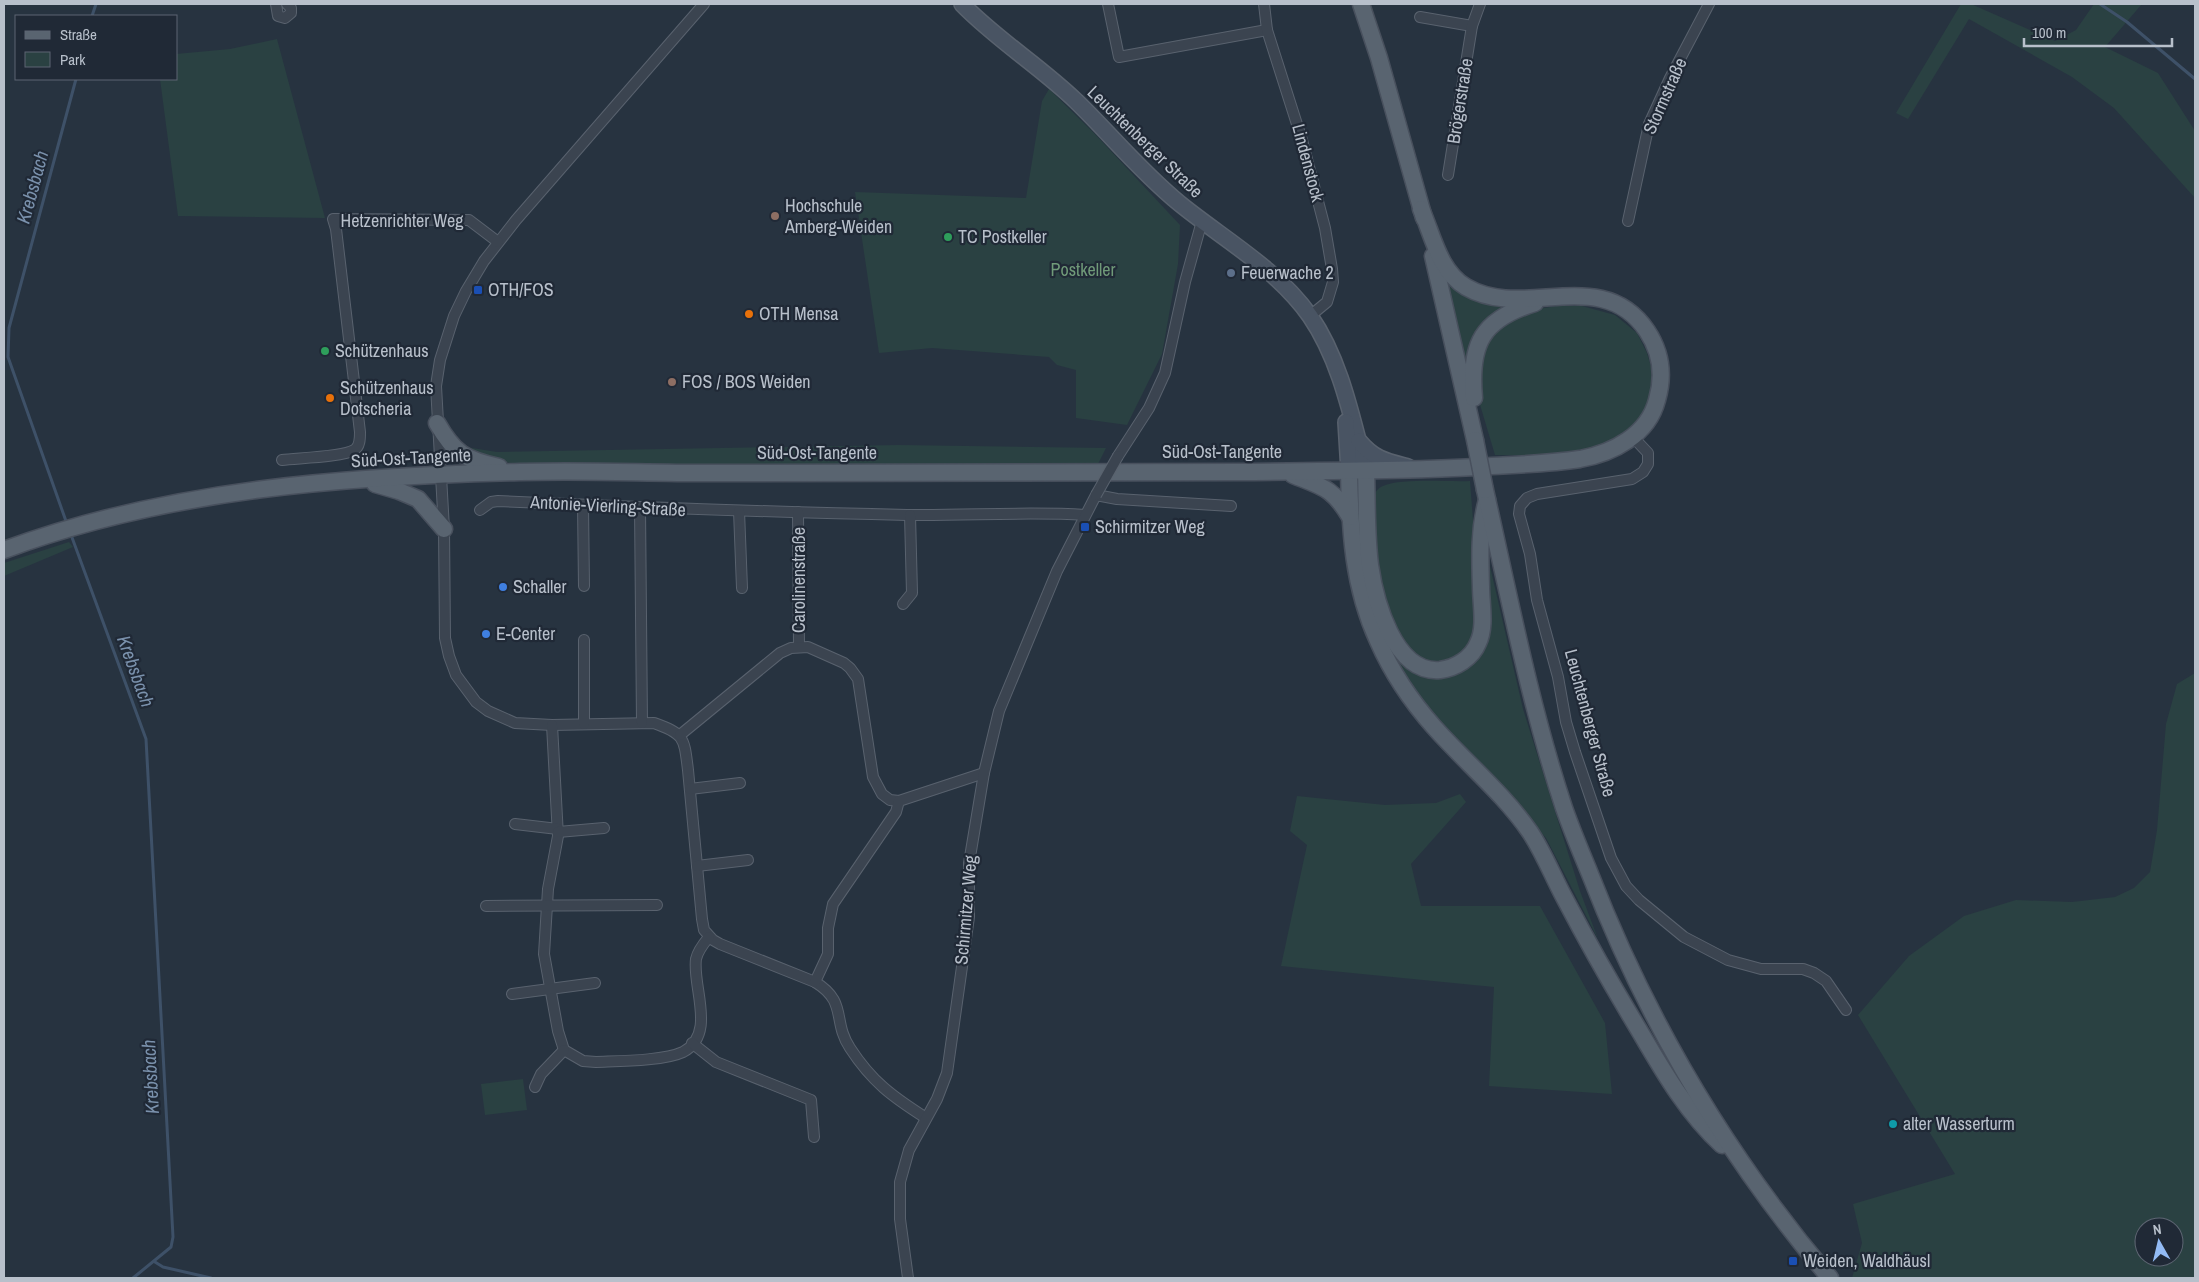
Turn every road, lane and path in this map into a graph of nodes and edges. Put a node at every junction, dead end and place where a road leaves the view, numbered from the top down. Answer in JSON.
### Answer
{"nodes":[{"id":1,"x":276,"y":4,"type":"edge"},
{"id":2,"x":287,"y":4,"type":"edge"},
{"id":3,"x":704,"y":4,"type":"edge"},
{"id":4,"x":962,"y":4,"type":"edge"},
{"id":5,"x":1108,"y":4,"type":"edge"},
{"id":6,"x":1264,"y":4,"type":"edge"},
{"id":7,"x":1361,"y":4,"type":"edge"},
{"id":8,"x":1480,"y":4,"type":"edge"},
{"id":9,"x":1709,"y":4,"type":"edge"},
{"id":10,"x":1420,"y":17,"type":"dead end"},
{"id":11,"x":1472,"y":26,"type":"junction"},
{"id":12,"x":1268,"y":30,"type":"junction"},
{"id":13,"x":1448,"y":175,"type":"dead end"},
{"id":14,"x":1421,"y":209,"type":"junction"},
{"id":15,"x":1202,"y":221,"type":"junction"},
{"id":16,"x":1628,"y":222,"type":"dead end"},
{"id":17,"x":498,"y":242,"type":"junction"},
{"id":18,"x":1554,"y":296,"type":"junction"},
{"id":19,"x":1310,"y":316,"type":"junction"},
{"id":20,"x":1342,"y":386,"type":"junction"},
{"id":21,"x":437,"y":423,"type":"junction"},
{"id":22,"x":1473,"y":433,"type":"junction"},
{"id":23,"x":1633,"y":437,"type":"junction"},
{"id":24,"x":1358,"y":440,"type":"junction"},
{"id":25,"x":282,"y":460,"type":"dead end"},
{"id":26,"x":1416,"y":469,"type":"junction"},
{"id":27,"x":1349,"y":471,"type":"junction"},
{"id":28,"x":1366,"y":471,"type":"junction"},
{"id":29,"x":523,"y":472,"type":"junction"},
{"id":30,"x":1284,"y":472,"type":"junction"},
{"id":31,"x":440,"y":475,"type":"junction"},
{"id":32,"x":364,"y":480,"type":"junction"},
{"id":33,"x":1096,"y":494,"type":"junction"},
{"id":34,"x":1486,"y":494,"type":"junction"},
{"id":35,"x":583,"y":505,"type":"junction"},
{"id":36,"x":1231,"y":506,"type":"dead end"},
{"id":37,"x":640,"y":508,"type":"junction"},
{"id":38,"x":480,"y":510,"type":"dead end"},
{"id":39,"x":739,"y":511,"type":"junction"},
{"id":40,"x":798,"y":512,"type":"junction"},
{"id":41,"x":910,"y":515,"type":"junction"},
{"id":42,"x":1085,"y":515,"type":"junction"},
{"id":43,"x":1350,"y":517,"type":"junction"},
{"id":44,"x":444,"y":529,"type":"junction"},
{"id":45,"x":4,"y":550,"type":"edge"},
{"id":46,"x":584,"y":586,"type":"dead end"},
{"id":47,"x":742,"y":588,"type":"dead end"},
{"id":48,"x":904,"y":604,"type":"dead end"},
{"id":49,"x":584,"y":640,"type":"dead end"},
{"id":50,"x":800,"y":647,"type":"junction"},
{"id":51,"x":642,"y":723,"type":"junction"},
{"id":52,"x":584,"y":724,"type":"junction"},
{"id":53,"x":552,"y":726,"type":"junction"},
{"id":54,"x":680,"y":735,"type":"junction"},
{"id":55,"x":984,"y":773,"type":"junction"},
{"id":56,"x":740,"y":783,"type":"dead end"},
{"id":57,"x":690,"y":789,"type":"junction"},
{"id":58,"x":899,"y":801,"type":"junction"},
{"id":59,"x":515,"y":824,"type":"dead end"},
{"id":60,"x":604,"y":828,"type":"dead end"},
{"id":61,"x":558,"y":830,"type":"junction"},
{"id":62,"x":748,"y":860,"type":"dead end"},
{"id":63,"x":697,"y":866,"type":"junction"},
{"id":64,"x":656,"y":904,"type":"dead end"},
{"id":65,"x":486,"y":906,"type":"dead end"},
{"id":66,"x":547,"y":906,"type":"junction"},
{"id":67,"x":710,"y":937,"type":"junction"},
{"id":68,"x":815,"y":982,"type":"junction"},
{"id":69,"x":595,"y":983,"type":"dead end"},
{"id":70,"x":550,"y":989,"type":"junction"},
{"id":71,"x":512,"y":994,"type":"dead end"},
{"id":72,"x":1846,"y":1010,"type":"dead end"},
{"id":73,"x":692,"y":1043,"type":"junction"},
{"id":74,"x":564,"y":1050,"type":"junction"},
{"id":75,"x":535,"y":1086,"type":"dead end"},
{"id":76,"x":926,"y":1118,"type":"junction"},
{"id":77,"x":814,"y":1137,"type":"dead end"},
{"id":78,"x":1740,"y":1162,"type":"junction"},
{"id":79,"x":908,"y":1278,"type":"edge"},
{"id":80,"x":1830,"y":1278,"type":"edge"}],
"edges":[{"from":1,"to":2,"type":"street"},
{"from":3,"to":17,"type":"street"},
{"from":4,"to":15,"type":"street","name":"Leuchtenberger Straße"},
{"from":5,"to":12,"type":"street"},
{"from":6,"to":12,"type":"street","name":"Lindenstock"},
{"from":7,"to":14,"type":"main road"},
{"from":8,"to":11,"type":"street","name":"Brögerstraße"},
{"from":9,"to":16,"type":"street","name":"Stormstraße"},
{"from":10,"to":11,"type":"street"},
{"from":11,"to":13,"type":"street","name":"Brögerstraße"},
{"from":12,"to":19,"type":"street","name":"Lindenstock"},
{"from":14,"to":18,"type":"main road","name":"Süd-Ost-Tangente"},
{"from":14,"to":22,"type":"main road"},
{"from":15,"to":19,"type":"street","name":"Leuchtenberger Straße"},
{"from":15,"to":33,"type":"street","name":"Schirmitzer Weg","bridge":true},
{"from":17,"to":21,"type":"street"},
{"from":17,"to":25,"type":"street","name":"Hetzenrichter Weg"},
{"from":18,"to":22,"type":"main road"},
{"from":18,"to":23,"type":"main road","name":"Süd-Ost-Tangente"},
{"from":19,"to":20,"type":"street","name":"Leuchtenberger Straße"},
{"from":20,"to":24,"type":"street","name":"Leuchtenberger Straße"},
{"from":20,"to":27,"type":"street","name":"Leuchtenberger Straße"},
{"from":21,"to":29,"type":"main road"},
{"from":21,"to":31,"type":"street"},
{"from":22,"to":34,"type":"main road","bridge":true},
{"from":23,"to":26,"type":"main road","name":"Süd-Ost-Tangente"},
{"from":23,"to":72,"type":"street","name":"Leuchtenberger Straße"},
{"from":24,"to":26,"type":"street"},
{"from":24,"to":28,"type":"street","name":"Leuchtenberger Straße"},
{"from":26,"to":28,"type":"main road","name":"Süd-Ost-Tangente"},
{"from":27,"to":28,"type":"main road","name":"Süd-Ost-Tangente"},
{"from":27,"to":30,"type":"main road","name":"Süd-Ost-Tangente"},
{"from":27,"to":43,"type":"main road"},
{"from":28,"to":34,"type":"main road"},
{"from":29,"to":30,"type":"main road","name":"Süd-Ost-Tangente"},
{"from":29,"to":31,"type":"main road","name":"Süd-Ost-Tangente"},
{"from":30,"to":43,"type":"main road"},
{"from":31,"to":32,"type":"main road","name":"Süd-Ost-Tangente"},
{"from":31,"to":44,"type":"street"},
{"from":32,"to":44,"type":"main road"},
{"from":32,"to":45,"type":"main road","name":"Süd-Ost-Tangente"},
{"from":33,"to":36,"type":"street"},
{"from":33,"to":42,"type":"street","name":"Schirmitzer Weg"},
{"from":34,"to":78,"type":"main road"},
{"from":35,"to":37,"type":"street","name":"Antonie-Vierling-Straße"},
{"from":35,"to":38,"type":"street","name":"Antonie-Vierling-Straße"},
{"from":35,"to":46,"type":"street"},
{"from":37,"to":39,"type":"street","name":"Antonie-Vierling-Straße"},
{"from":37,"to":51,"type":"street"},
{"from":39,"to":40,"type":"street","name":"Antonie-Vierling-Straße"},
{"from":39,"to":47,"type":"street"},
{"from":40,"to":41,"type":"street","name":"Antonie-Vierling-Straße"},
{"from":40,"to":50,"type":"street","name":"Carolinenstraße"},
{"from":41,"to":42,"type":"street","name":"Antonie-Vierling-Straße"},
{"from":41,"to":48,"type":"street"},
{"from":42,"to":55,"type":"street","name":"Schirmitzer Weg"},
{"from":43,"to":78,"type":"main road"},
{"from":44,"to":53,"type":"street"},
{"from":49,"to":52,"type":"street"},
{"from":50,"to":54,"type":"street"},
{"from":50,"to":58,"type":"street"},
{"from":51,"to":52,"type":"street"},
{"from":51,"to":54,"type":"street"},
{"from":52,"to":53,"type":"street"},
{"from":53,"to":61,"type":"street"},
{"from":54,"to":57,"type":"street"},
{"from":55,"to":58,"type":"street"},
{"from":55,"to":76,"type":"street","name":"Schirmitzer Weg"},
{"from":56,"to":57,"type":"street"},
{"from":57,"to":63,"type":"street"},
{"from":58,"to":68,"type":"street"},
{"from":59,"to":61,"type":"street"},
{"from":60,"to":61,"type":"street"},
{"from":61,"to":66,"type":"street"},
{"from":62,"to":63,"type":"street"},
{"from":63,"to":67,"type":"street"},
{"from":64,"to":66,"type":"street"},
{"from":65,"to":66,"type":"street"},
{"from":66,"to":70,"type":"street"},
{"from":67,"to":68,"type":"street"},
{"from":67,"to":73,"type":"street"},
{"from":68,"to":76,"type":"street"},
{"from":69,"to":70,"type":"street"},
{"from":70,"to":71,"type":"street"},
{"from":70,"to":74,"type":"street"},
{"from":73,"to":74,"type":"street"},
{"from":73,"to":77,"type":"street"},
{"from":74,"to":75,"type":"street"},
{"from":76,"to":79,"type":"street","name":"Schirmitzer Weg"},
{"from":78,"to":80,"type":"main road"}]}
